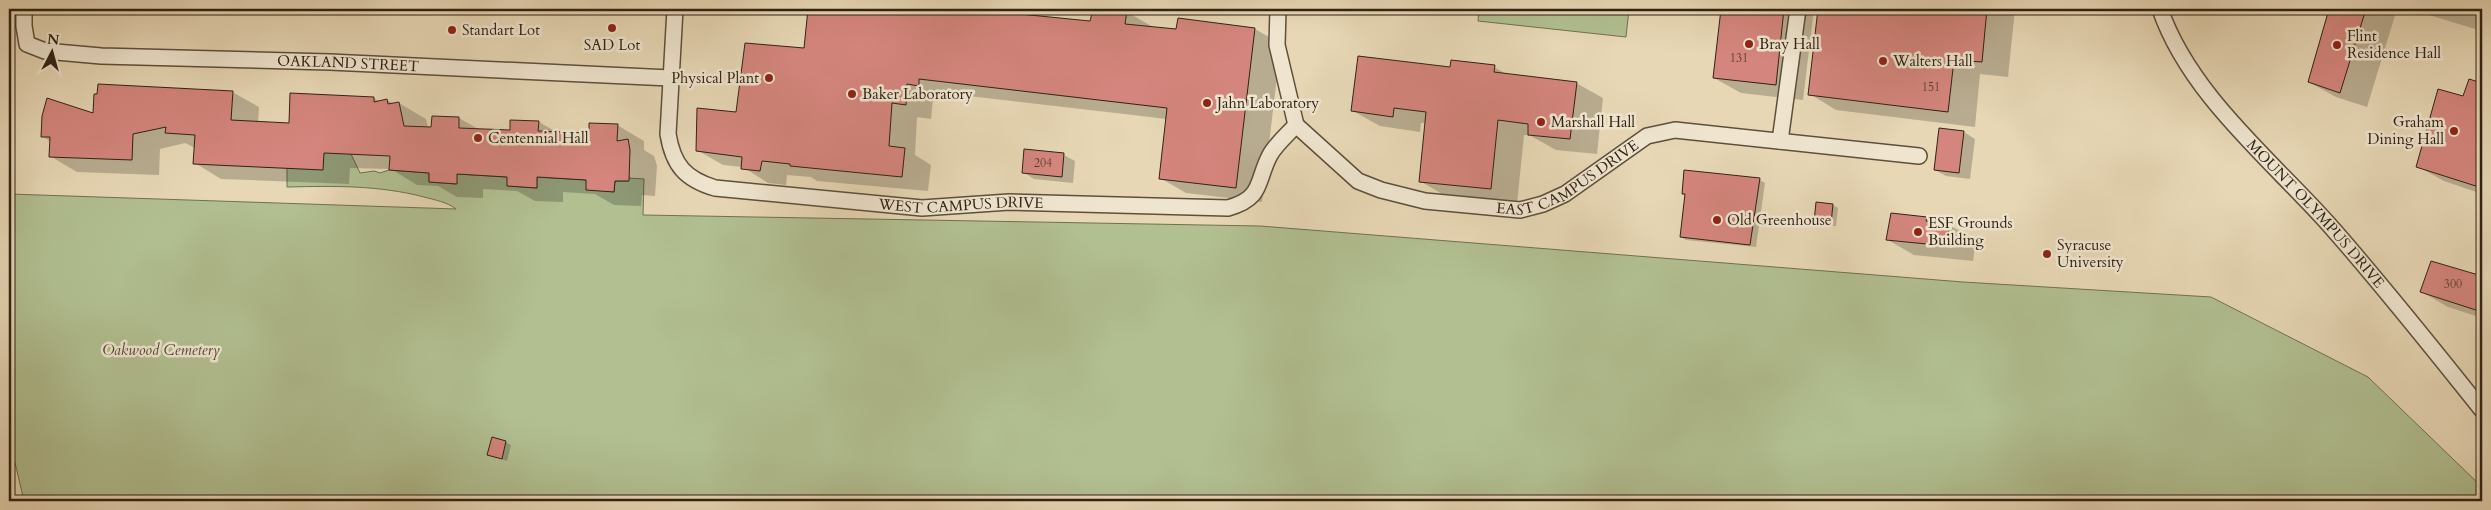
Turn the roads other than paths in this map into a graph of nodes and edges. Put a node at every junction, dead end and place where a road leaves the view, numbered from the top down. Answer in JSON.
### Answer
{"nodes":[{"id":1,"x":24,"y":9,"type":"edge"},
{"id":2,"x":675,"y":9,"type":"edge"},
{"id":3,"x":1278,"y":9,"type":"edge"},
{"id":4,"x":1798,"y":9,"type":"edge"},
{"id":5,"x":2160,"y":9,"type":"edge"},
{"id":6,"x":670,"y":78,"type":"junction"},
{"id":7,"x":1296,"y":125,"type":"junction"},
{"id":8,"x":1780,"y":141,"type":"junction"},
{"id":9,"x":1919,"y":156,"type":"dead end"},
{"id":10,"x":2482,"y":410,"type":"edge"}],
"edges":[{"from":1,"to":6,"type":"street","name":"OAKLAND STREET"},
{"from":2,"to":6,"type":"street","name":"WEST CAMPUS DRIVE"},
{"from":3,"to":7,"type":"street"},
{"from":4,"to":8,"type":"street"},
{"from":5,"to":10,"type":"street","name":"MOUNT OLYMPUS DRIVE"},
{"from":6,"to":7,"type":"street","name":"WEST CAMPUS DRIVE"},
{"from":7,"to":8,"type":"street","name":"EAST CAMPUS DRIVE"},
{"from":8,"to":9,"type":"street","name":"EAST CAMPUS DRIVE"}]}
